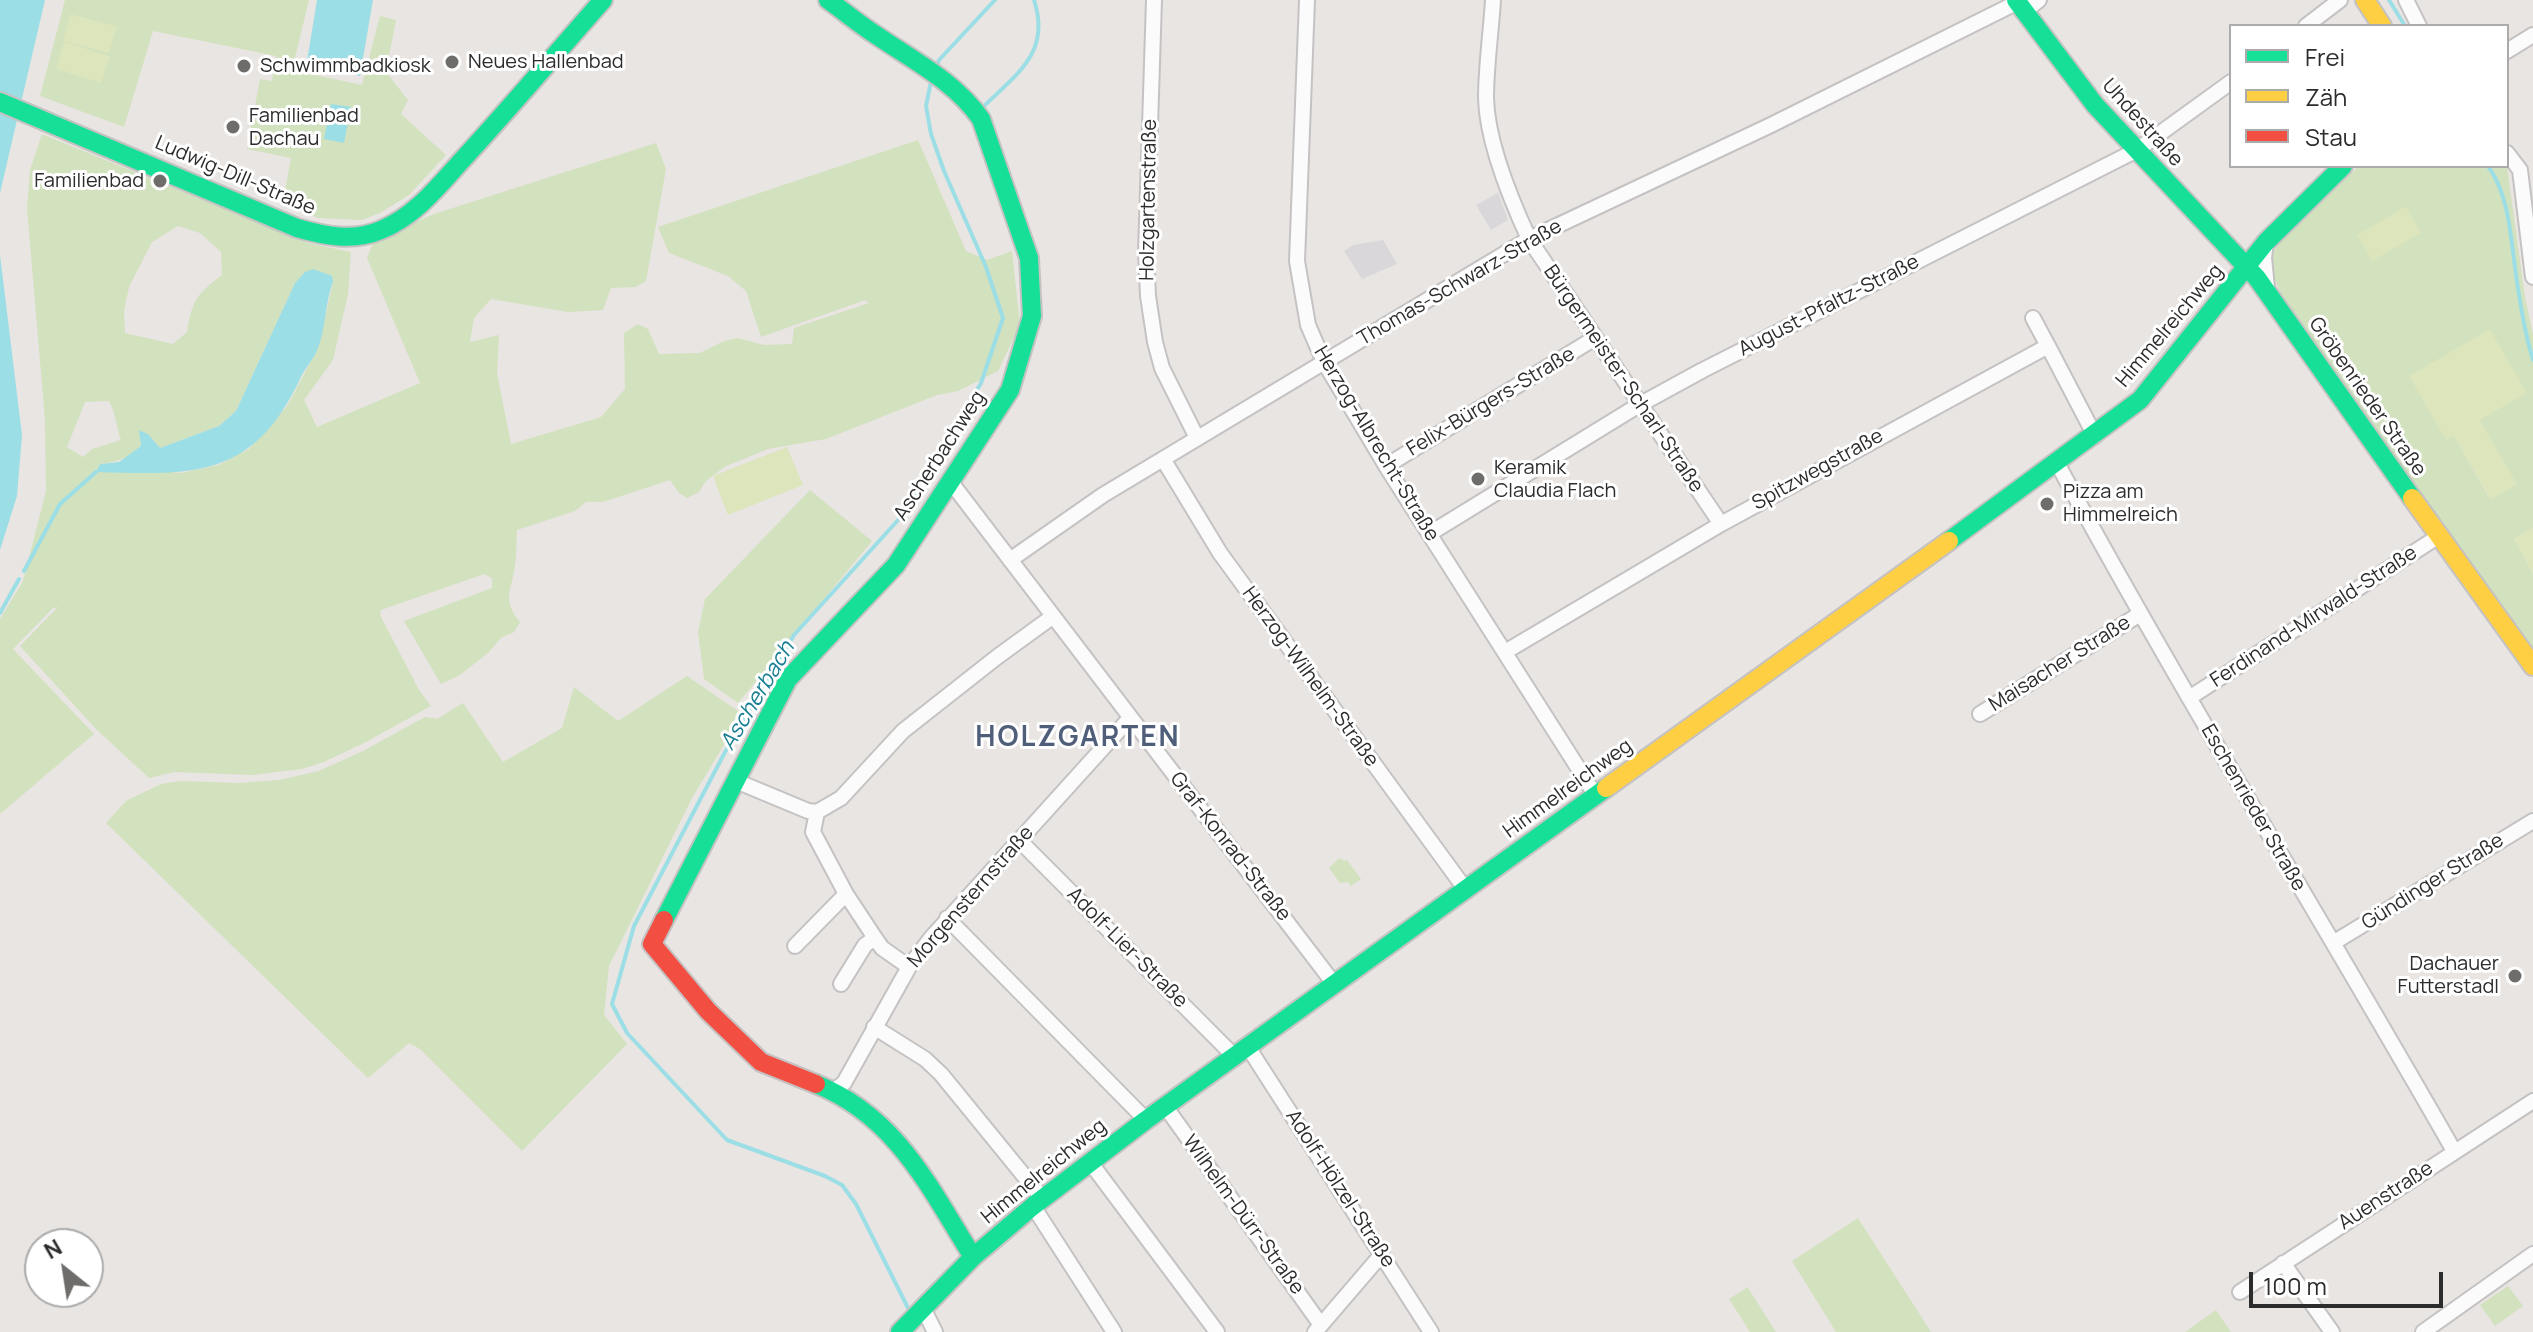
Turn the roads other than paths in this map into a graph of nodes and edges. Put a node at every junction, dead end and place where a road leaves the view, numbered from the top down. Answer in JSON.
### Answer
{"nodes":[{"id":1,"x":603,"y":0,"type":"edge"},
{"id":2,"x":828,"y":0,"type":"edge"},
{"id":3,"x":1154,"y":0,"type":"edge"},
{"id":4,"x":1307,"y":0,"type":"edge"},
{"id":5,"x":1493,"y":0,"type":"edge"},
{"id":6,"x":2340,"y":0,"type":"edge"},
{"id":7,"x":2365,"y":0,"type":"edge"},
{"id":8,"x":2406,"y":0,"type":"edge"},
{"id":9,"x":2024,"y":4,"type":"edge"},
{"id":10,"x":2309,"y":24,"type":"edge"},
{"id":11,"x":2381,"y":24,"type":"edge"},
{"id":12,"x":2418,"y":24,"type":"edge"},
{"id":13,"x":2533,"y":35,"type":"edge"},
{"id":14,"x":2509,"y":50,"type":"edge"},
{"id":15,"x":2229,"y":83,"type":"edge"},
{"id":16,"x":0,"y":102,"type":"edge"},
{"id":17,"x":2137,"y":150,"type":"junction"},
{"id":18,"x":2509,"y":156,"type":"edge"},
{"id":19,"x":2341,"y":168,"type":"edge"},
{"id":20,"x":2531,"y":230,"type":"edge"},
{"id":21,"x":1529,"y":239,"type":"junction"},
{"id":22,"x":2266,"y":242,"type":"junction"},
{"id":23,"x":2246,"y":268,"type":"junction"},
{"id":24,"x":2533,"y":277,"type":"edge"},
{"id":25,"x":2268,"y":293,"type":"junction"},
{"id":26,"x":2033,"y":318,"type":"dead end"},
{"id":27,"x":1595,"y":338,"type":"junction"},
{"id":28,"x":2048,"y":346,"type":"junction"},
{"id":29,"x":1324,"y":362,"type":"junction"},
{"id":30,"x":1639,"y":405,"type":"junction"},
{"id":31,"x":2095,"y":436,"type":"junction"},
{"id":32,"x":1197,"y":438,"type":"junction"},
{"id":33,"x":1163,"y":459,"type":"junction"},
{"id":34,"x":2057,"y":463,"type":"junction"},
{"id":35,"x":1386,"y":466,"type":"junction"},
{"id":36,"x":950,"y":481,"type":"junction"},
{"id":37,"x":1721,"y":524,"type":"junction"},
{"id":38,"x":1429,"y":534,"type":"junction"},
{"id":39,"x":2439,"y":536,"type":"junction"},
{"id":40,"x":1010,"y":560,"type":"junction"},
{"id":41,"x":2140,"y":614,"type":"junction"},
{"id":42,"x":1052,"y":617,"type":"junction"},
{"id":43,"x":2526,"y":644,"type":"edge"},
{"id":44,"x":1505,"y":652,"type":"junction"},
{"id":45,"x":2533,"y":666,"type":"edge"},
{"id":46,"x":2189,"y":698,"type":"junction"},
{"id":47,"x":1980,"y":714,"type":"dead end"},
{"id":48,"x":1130,"y":718,"type":"junction"},
{"id":49,"x":736,"y":781,"type":"junction"},
{"id":50,"x":1596,"y":796,"type":"junction"},
{"id":51,"x":817,"y":812,"type":"junction"},
{"id":52,"x":2533,"y":821,"type":"edge"},
{"id":53,"x":1019,"y":840,"type":"junction"},
{"id":54,"x":1466,"y":890,"type":"junction"},
{"id":55,"x":846,"y":894,"type":"junction"},
{"id":56,"x":947,"y":918,"type":"junction"},
{"id":57,"x":875,"y":938,"type":"junction"},
{"id":58,"x":2333,"y":943,"type":"junction"},
{"id":59,"x":795,"y":946,"type":"dead end"},
{"id":60,"x":909,"y":967,"type":"junction"},
{"id":61,"x":841,"y":984,"type":"dead end"},
{"id":62,"x":1335,"y":985,"type":"junction"},
{"id":63,"x":874,"y":1027,"type":"junction"},
{"id":64,"x":1241,"y":1052,"type":"junction"},
{"id":65,"x":833,"y":1091,"type":"junction"},
{"id":66,"x":2533,"y":1101,"type":"edge"},
{"id":67,"x":1165,"y":1106,"type":"junction"},
{"id":68,"x":1146,"y":1120,"type":"junction"},
{"id":69,"x":2454,"y":1151,"type":"junction"},
{"id":70,"x":1090,"y":1162,"type":"junction"},
{"id":71,"x":1038,"y":1203,"type":"junction"},
{"id":72,"x":1382,"y":1254,"type":"junction"},
{"id":73,"x":2533,"y":1254,"type":"edge"},
{"id":74,"x":973,"y":1257,"type":"junction"},
{"id":75,"x":2283,"y":1263,"type":"junction"},
{"id":76,"x":2240,"y":1292,"type":"dead end"},
{"id":77,"x":912,"y":1320,"type":"edge"},
{"id":78,"x":1318,"y":1328,"type":"edge"},
{"id":79,"x":935,"y":1332,"type":"edge"},
{"id":80,"x":1114,"y":1332,"type":"edge"},
{"id":81,"x":1217,"y":1332,"type":"edge"},
{"id":82,"x":1431,"y":1332,"type":"edge"},
{"id":83,"x":2332,"y":1332,"type":"edge"},
{"id":84,"x":2423,"y":1332,"type":"edge"}],
"edges":[{"from":1,"to":16,"type":"street","name":"Ludwig-Dill-Straße"},
{"from":2,"to":36,"type":"street","name":"Ascherbachweg"},
{"from":3,"to":32,"type":"street","name":"Holzgartenstraße"},
{"from":4,"to":29,"type":"street","name":"Herzog-Albrecht-Straße"},
{"from":5,"to":21,"type":"street","name":"Bürgermeister-Scharl-Straße"},
{"from":6,"to":10,"type":"street"},
{"from":7,"to":11,"type":"street"},
{"from":8,"to":12,"type":"street"},
{"from":9,"to":17,"type":"street","name":"Uhdestraße"},
{"from":9,"to":21,"type":"street","name":"Thomas-Schwarz-Straße"},
{"from":13,"to":14,"type":"street"},
{"from":15,"to":17,"type":"street","name":"August-Pfaltz-Straße"},
{"from":17,"to":23,"type":"street","name":"Uhdestraße"},
{"from":17,"to":30,"type":"street","name":"August-Pfaltz-Straße"},
{"from":18,"to":20,"type":"street"},
{"from":19,"to":22,"type":"street"},
{"from":20,"to":24,"type":"street"},
{"from":21,"to":27,"type":"street","name":"Bürgermeister-Scharl-Straße"},
{"from":21,"to":29,"type":"street","name":"Thomas-Schwarz-Straße"},
{"from":22,"to":23,"type":"street"},
{"from":22,"to":25,"type":"street"},
{"from":23,"to":25,"type":"street","name":"Gröbenrieder Straße"},
{"from":23,"to":31,"type":"street","name":"Himmelreichweg"},
{"from":25,"to":39,"type":"street","name":"Gröbenrieder Straße"},
{"from":26,"to":28,"type":"street"},
{"from":27,"to":30,"type":"street","name":"Bürgermeister-Scharl-Straße"},
{"from":27,"to":35,"type":"street","name":"Felix-Bürgers-Straße"},
{"from":28,"to":31,"type":"street"},
{"from":28,"to":37,"type":"street","name":"Spitzwegstraße"},
{"from":29,"to":32,"type":"street","name":"Thomas-Schwarz-Straße"},
{"from":29,"to":35,"type":"street","name":"Herzog-Albrecht-Straße"},
{"from":30,"to":37,"type":"street","name":"Bürgermeister-Scharl-Straße"},
{"from":30,"to":38,"type":"street","name":"August-Pfaltz-Straße"},
{"from":31,"to":34,"type":"street","name":"Himmelreichweg"},
{"from":32,"to":33,"type":"street","name":"Thomas-Schwarz-Straße"},
{"from":33,"to":40,"type":"street","name":"Thomas-Schwarz-Straße"},
{"from":33,"to":54,"type":"street","name":"Herzog-Wilhelm-Straße"},
{"from":34,"to":41,"type":"street","name":"Eschenrieder Straße"},
{"from":34,"to":50,"type":"street","name":"Himmelreichweg"},
{"from":35,"to":38,"type":"street","name":"Herzog-Albrecht-Straße"},
{"from":36,"to":40,"type":"street","name":"Graf-Konrad-Straße"},
{"from":36,"to":49,"type":"street","name":"Ascherbachweg"},
{"from":37,"to":44,"type":"street","name":"Spitzwegstraße"},
{"from":38,"to":44,"type":"street","name":"Herzog-Albrecht-Straße"},
{"from":39,"to":43,"type":"street","name":"Gröbenrieder Straße"},
{"from":39,"to":46,"type":"street","name":"Ferdinand-Mirwald-Straße"},
{"from":40,"to":42,"type":"street","name":"Graf-Konrad-Straße"},
{"from":41,"to":46,"type":"street","name":"Eschenrieder Straße"},
{"from":41,"to":47,"type":"street","name":"Maisacher Straße"},
{"from":42,"to":48,"type":"street","name":"Graf-Konrad-Straße"},
{"from":42,"to":51,"type":"street"},
{"from":43,"to":45,"type":"street","name":"Gröbenrieder Straße"},
{"from":44,"to":50,"type":"street","name":"Herzog-Albrecht-Straße"},
{"from":46,"to":58,"type":"street","name":"Eschenrieder Straße"},
{"from":48,"to":53,"type":"street","name":"Morgensternstraße"},
{"from":48,"to":62,"type":"street","name":"Graf-Konrad-Straße"},
{"from":49,"to":51,"type":"street"},
{"from":49,"to":65,"type":"street","name":"Ascherbachweg"},
{"from":50,"to":54,"type":"street","name":"Himmelreichweg"},
{"from":51,"to":55,"type":"street"},
{"from":52,"to":58,"type":"street","name":"Gündinger Straße"},
{"from":53,"to":56,"type":"street","name":"Morgensternstraße"},
{"from":53,"to":64,"type":"street","name":"Adolf-Lier-Straße"},
{"from":54,"to":62,"type":"street","name":"Himmelreichweg"},
{"from":55,"to":57,"type":"street"},
{"from":55,"to":59,"type":"street"},
{"from":56,"to":60,"type":"street","name":"Morgensternstraße"},
{"from":56,"to":68,"type":"street"},
{"from":57,"to":60,"type":"street"},
{"from":57,"to":61,"type":"street"},
{"from":58,"to":69,"type":"street","name":"Eschenrieder Straße"},
{"from":60,"to":63,"type":"street","name":"Morgensternstraße"},
{"from":62,"to":64,"type":"street","name":"Himmelreichweg"},
{"from":63,"to":65,"type":"street","name":"Morgensternstraße"},
{"from":63,"to":71,"type":"street"},
{"from":64,"to":67,"type":"street","name":"Himmelreichweg"},
{"from":64,"to":72,"type":"street","name":"Adolf-Hölzel-Straße"},
{"from":65,"to":74,"type":"street"},
{"from":66,"to":69,"type":"street","name":"Auenstraße"},
{"from":67,"to":68,"type":"street","name":"Himmelreichweg"},
{"from":67,"to":78,"type":"street","name":"Wilhelm-Dürr-Straße"},
{"from":68,"to":70,"type":"street","name":"Himmelreichweg"},
{"from":69,"to":75,"type":"street","name":"Auenstraße"},
{"from":70,"to":71,"type":"street","name":"Himmelreichweg"},
{"from":70,"to":81,"type":"street"},
{"from":71,"to":74,"type":"street","name":"Himmelreichweg"},
{"from":71,"to":80,"type":"street"},
{"from":72,"to":78,"type":"street"},
{"from":72,"to":82,"type":"street","name":"Adolf-Hölzel-Straße"},
{"from":73,"to":84,"type":"street"},
{"from":74,"to":77,"type":"street","name":"Himmelreichweg"},
{"from":75,"to":76,"type":"street","name":"Auenstraße"},
{"from":75,"to":83,"type":"street"},
{"from":77,"to":79,"type":"street"}]}
